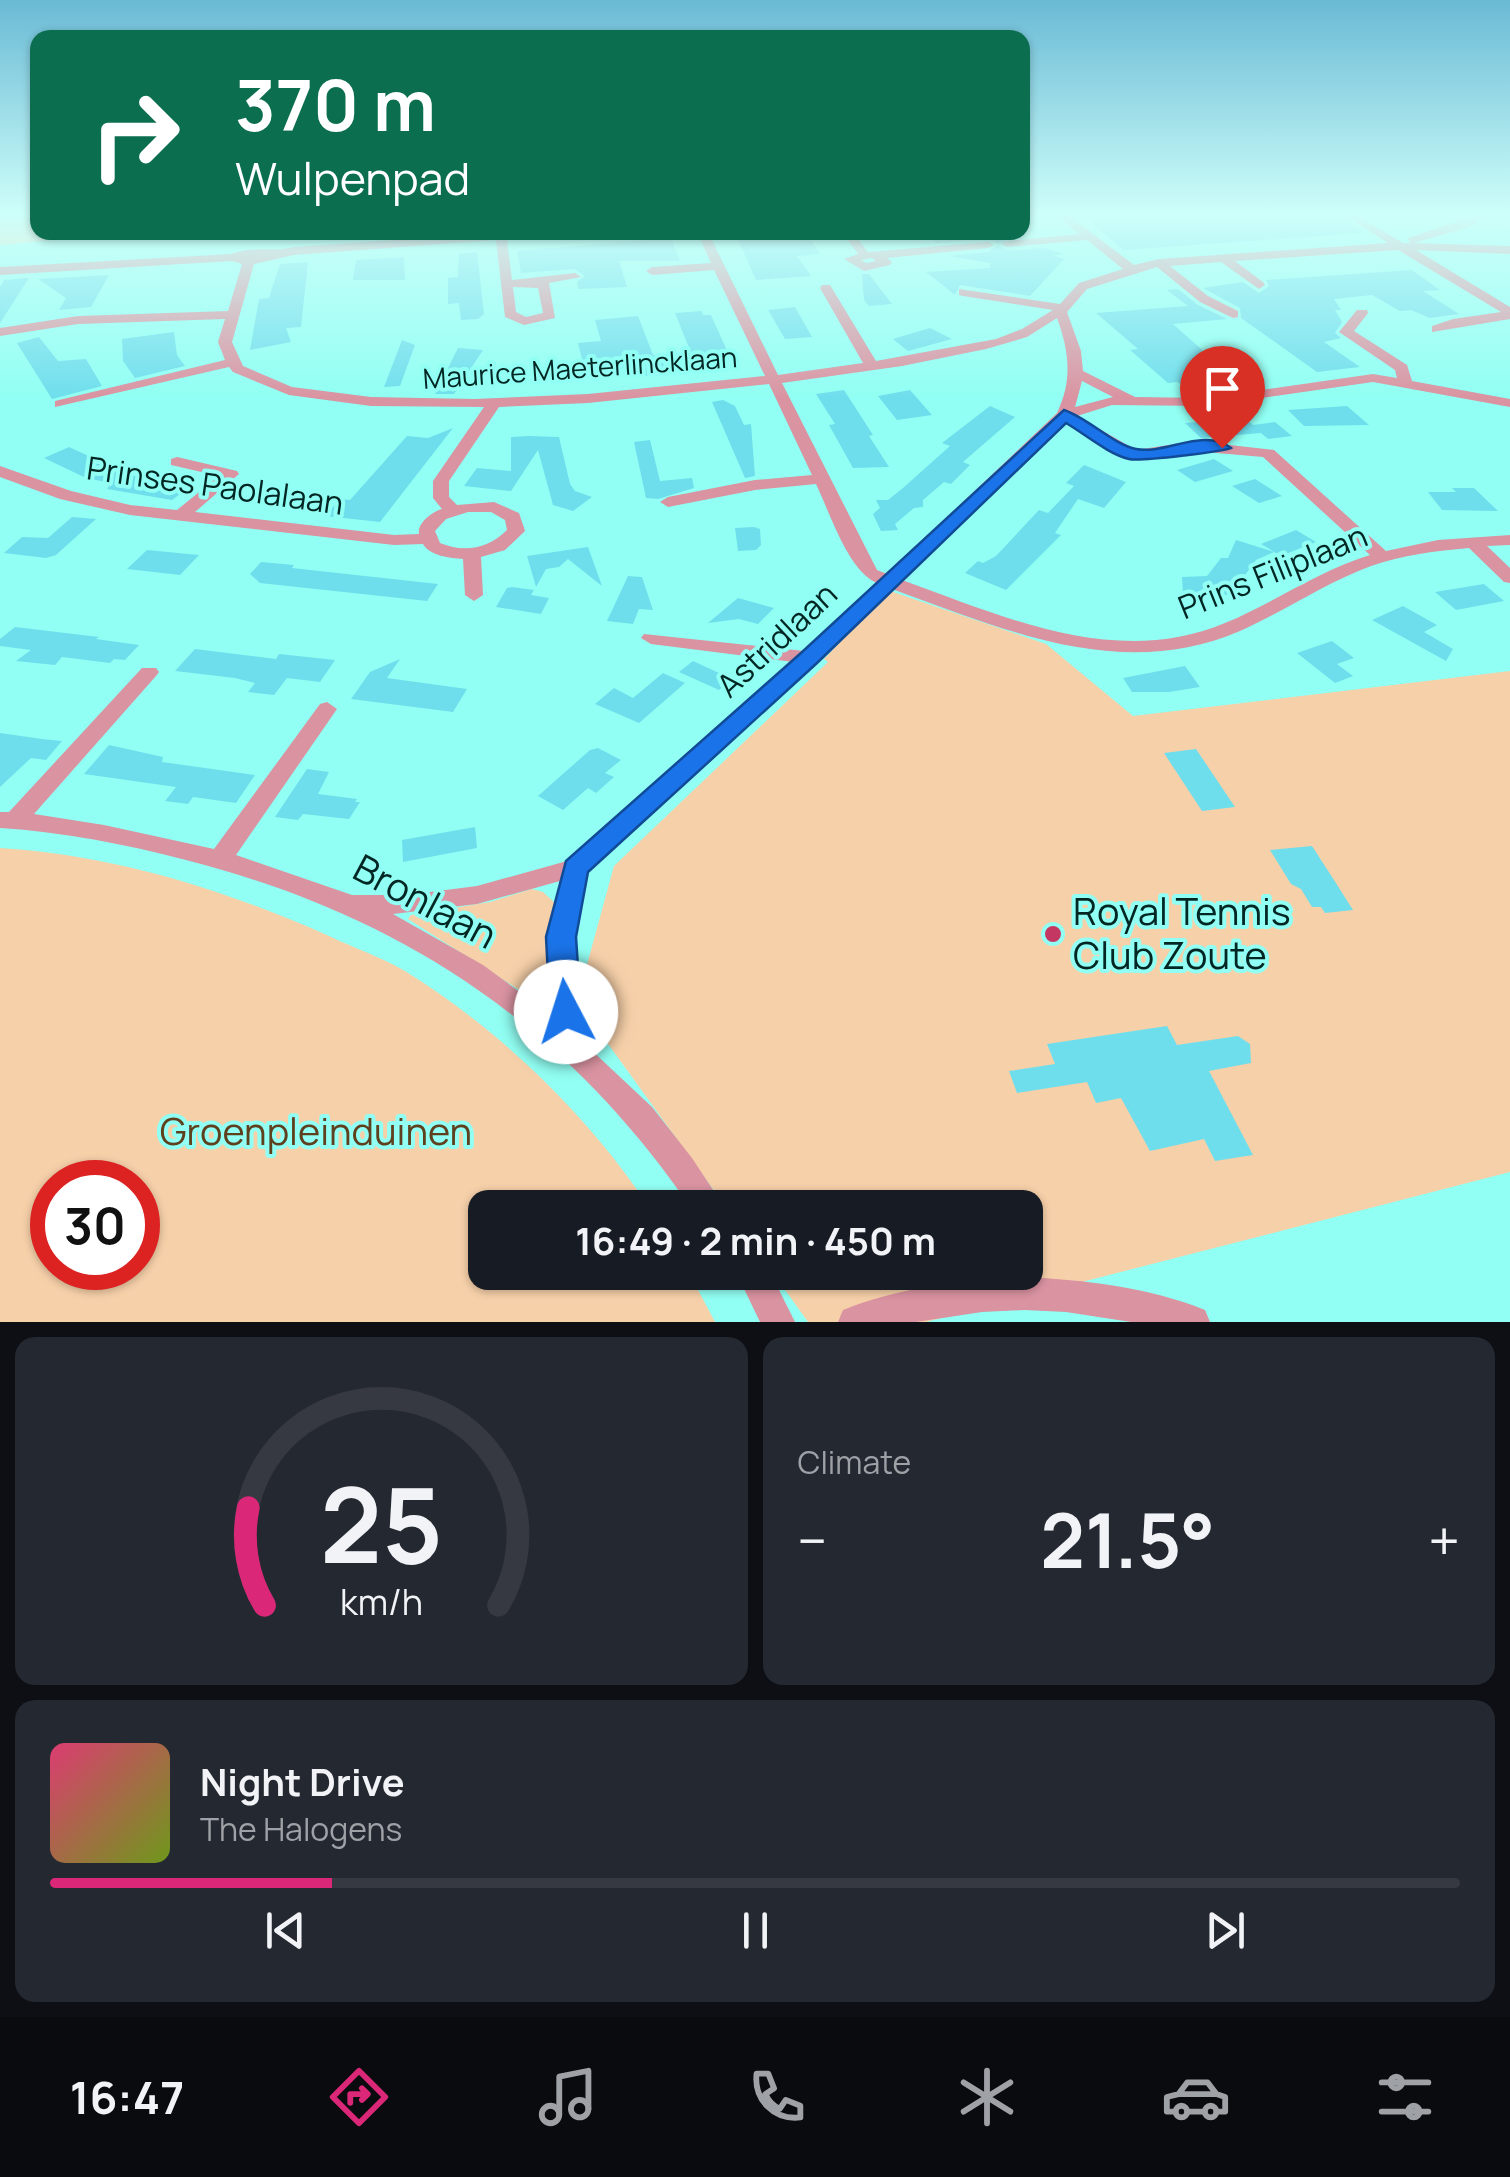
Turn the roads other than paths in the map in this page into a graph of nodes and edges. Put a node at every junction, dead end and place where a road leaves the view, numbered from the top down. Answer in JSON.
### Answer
{"nodes":[{"id":1,"x":239,"y":275,"type":"edge"},
{"id":2,"x":506,"y":275,"type":"edge"},
{"id":3,"x":722,"y":275,"type":"edge"},
{"id":4,"x":1113,"y":275,"type":"edge"},
{"id":5,"x":1174,"y":275,"type":"edge"},
{"id":6,"x":1245,"y":275,"type":"edge"},
{"id":7,"x":1446,"y":275,"type":"edge"},
{"id":8,"x":575,"y":277,"type":"dead end"},
{"id":9,"x":529,"y":282,"type":"junction"},
{"id":10,"x":507,"y":283,"type":"junction"},
{"id":11,"x":1259,"y":285,"type":"dead end"},
{"id":12,"x":826,"y":288,"type":"dead end"},
{"id":13,"x":963,"y":292,"type":"dead end"},
{"id":14,"x":1062,"y":310,"type":"junction"},
{"id":15,"x":1362,"y":313,"type":"dead end"},
{"id":16,"x":1232,"y":314,"type":"dead end"},
{"id":17,"x":1510,"y":314,"type":"edge"},
{"id":18,"x":233,"y":315,"type":"junction"},
{"id":19,"x":1038,"y":325,"type":"junction"},
{"id":20,"x":1438,"y":329,"type":"dead end"},
{"id":21,"x":1068,"y":330,"type":"junction"},
{"id":22,"x":0,"y":332,"type":"edge"},
{"id":23,"x":233,"y":362,"type":"junction"},
{"id":24,"x":872,"y":366,"type":"junction"},
{"id":25,"x":1079,"y":374,"type":"junction"},
{"id":26,"x":773,"y":380,"type":"junction"},
{"id":27,"x":1406,"y":384,"type":"junction"},
{"id":28,"x":1129,"y":399,"type":"junction"},
{"id":29,"x":1510,"y":403,"type":"edge"},
{"id":30,"x":60,"y":404,"type":"dead end"},
{"id":31,"x":493,"y":405,"type":"junction"},
{"id":32,"x":1064,"y":415,"type":"junction"},
{"id":33,"x":177,"y":462,"type":"dead end"},
{"id":34,"x":0,"y":471,"type":"edge"},
{"id":35,"x":822,"y":479,"type":"junction"},
{"id":36,"x":668,"y":502,"type":"dead end"},
{"id":37,"x":453,"y":510,"type":"junction"},
{"id":38,"x":179,"y":517,"type":"junction"},
{"id":39,"x":426,"y":538,"type":"junction"},
{"id":40,"x":1510,"y":540,"type":"edge"},
{"id":41,"x":1473,"y":542,"type":"junction"},
{"id":42,"x":472,"y":554,"type":"junction"},
{"id":43,"x":1383,"y":558,"type":"junction"},
{"id":44,"x":1510,"y":578,"type":"edge"},
{"id":45,"x":888,"y":581,"type":"junction"},
{"id":46,"x":474,"y":595,"type":"dead end"},
{"id":47,"x":651,"y":638,"type":"dead end"},
{"id":48,"x":809,"y":658,"type":"junction"},
{"id":49,"x":148,"y":672,"type":"dead end"},
{"id":50,"x":327,"y":708,"type":"dead end"},
{"id":51,"x":8,"y":820,"type":"edge"},
{"id":52,"x":221,"y":858,"type":"junction"},
{"id":53,"x":576,"y":868,"type":"junction"},
{"id":54,"x":355,"y":904,"type":"junction"},
{"id":55,"x":556,"y":1034,"type":"junction"},
{"id":56,"x":696,"y":1190,"type":"edge"},
{"id":57,"x":761,"y":1290,"type":"edge"},
{"id":58,"x":778,"y":1322,"type":"edge"},
{"id":59,"x":855,"y":1322,"type":"edge"},
{"id":60,"x":1193,"y":1322,"type":"edge"}],
"edges":[{"from":1,"to":18,"type":"street"},
{"from":2,"to":10,"type":"street"},
{"from":3,"to":26,"type":"street"},
{"from":4,"to":14,"type":"street","name":"Maurice Maeterlincklaan"},
{"from":5,"to":16,"type":"street"},
{"from":6,"to":11,"type":"street"},
{"from":7,"to":17,"type":"street"},
{"from":8,"to":9,"type":"street"},
{"from":9,"to":10,"type":"street"},
{"from":9,"to":10,"type":"street"},
{"from":12,"to":24,"type":"street"},
{"from":13,"to":14,"type":"street"},
{"from":14,"to":19,"type":"street","name":"Maurice Maeterlincklaan"},
{"from":14,"to":21,"type":"street"},
{"from":15,"to":27,"type":"street"},
{"from":17,"to":20,"type":"street"},
{"from":18,"to":22,"type":"street"},
{"from":18,"to":23,"type":"street"},
{"from":19,"to":21,"type":"street"},
{"from":19,"to":24,"type":"street","name":"Maurice Maeterlincklaan"},
{"from":21,"to":25,"type":"street"},
{"from":23,"to":30,"type":"street"},
{"from":23,"to":31,"type":"street","name":"Maurice Maeterlincklaan"},
{"from":24,"to":26,"type":"street","name":"Maurice Maeterlincklaan"},
{"from":25,"to":28,"type":"street"},
{"from":25,"to":32,"type":"street"},
{"from":26,"to":31,"type":"street","name":"Maurice Maeterlincklaan"},
{"from":26,"to":35,"type":"street"},
{"from":27,"to":28,"type":"street"},
{"from":27,"to":29,"type":"street"},
{"from":28,"to":32,"type":"street"},
{"from":31,"to":37,"type":"street"},
{"from":32,"to":43,"type":"street"},
{"from":32,"to":45,"type":"street","name":"Astridlaan"},
{"from":33,"to":38,"type":"street"},
{"from":34,"to":38,"type":"street","name":"Prinses Paolalaan"},
{"from":35,"to":36,"type":"street"},
{"from":35,"to":45,"type":"street"},
{"from":37,"to":39,"type":"street"},
{"from":37,"to":42,"type":"street"},
{"from":38,"to":39,"type":"street","name":"Prinses Paolalaan"},
{"from":39,"to":42,"type":"street","name":"Prinses Paolalaan"},
{"from":40,"to":41,"type":"street","name":"Prins Filiplaan"},
{"from":41,"to":43,"type":"street","name":"Prins Filiplaan"},
{"from":41,"to":44,"type":"street"},
{"from":42,"to":46,"type":"street"},
{"from":43,"to":45,"type":"street","name":"Prins Filiplaan"},
{"from":45,"to":48,"type":"street","name":"Astridlaan"},
{"from":47,"to":48,"type":"street"},
{"from":48,"to":53,"type":"street","name":"Astridlaan"},
{"from":49,"to":51,"type":"street","name":"Bronlaan"},
{"from":50,"to":52,"type":"street"},
{"from":51,"to":52,"type":"street","name":"Bronlaan"},
{"from":52,"to":54,"type":"street","name":"Bronlaan"},
{"from":53,"to":54,"type":"street","name":"Astridlaan"},
{"from":53,"to":55,"type":"street"},
{"from":54,"to":55,"type":"street","name":"Bronlaan"},
{"from":55,"to":56,"type":"street","name":"Bronlaan"},
{"from":57,"to":58,"type":"street"},
{"from":59,"to":60,"type":"street"}]}
